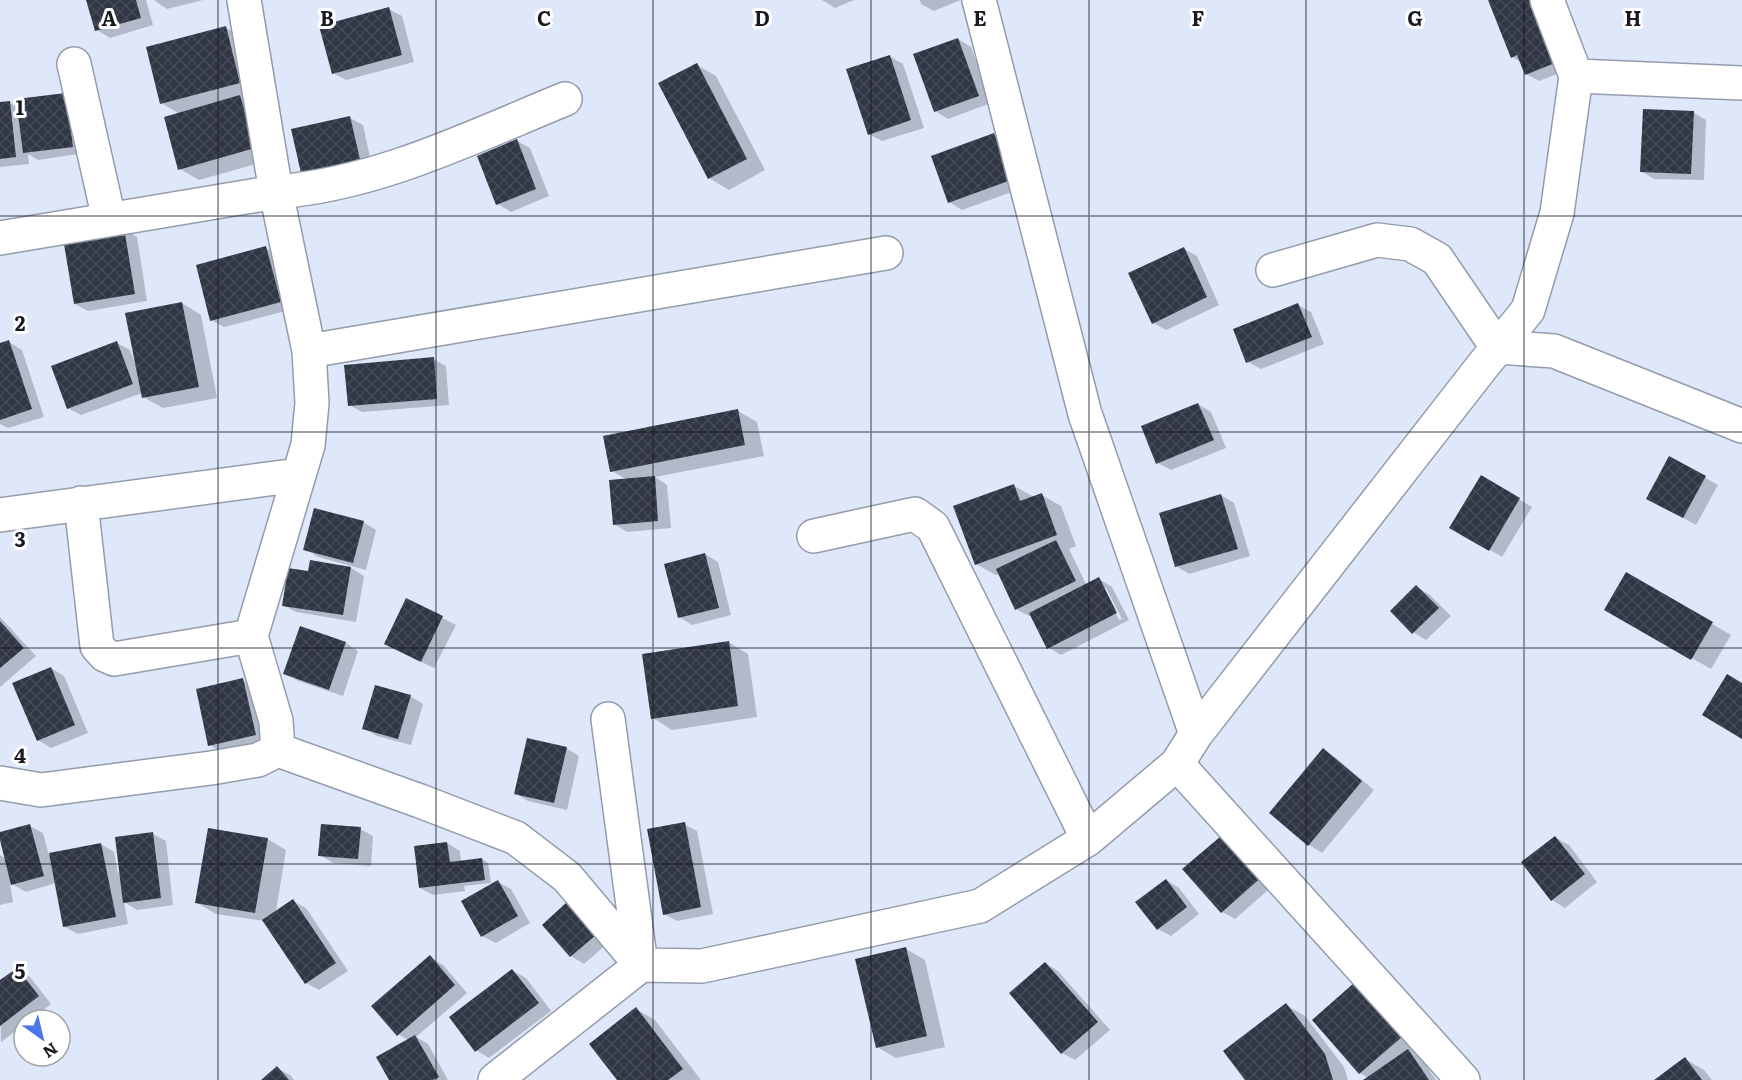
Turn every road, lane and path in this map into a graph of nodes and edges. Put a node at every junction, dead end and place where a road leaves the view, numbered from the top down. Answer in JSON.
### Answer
{"nodes":[{"id":1,"x":244,"y":0,"type":"edge"},
{"id":2,"x":979,"y":0,"type":"edge"},
{"id":3,"x":1547,"y":0,"type":"edge"},
{"id":4,"x":74,"y":64,"type":"dead end"},
{"id":5,"x":1576,"y":76,"type":"junction"},
{"id":6,"x":1742,"y":83,"type":"edge"},
{"id":7,"x":565,"y":99,"type":"dead end"},
{"id":8,"x":276,"y":192,"type":"junction"},
{"id":9,"x":109,"y":219,"type":"junction"},
{"id":10,"x":0,"y":238,"type":"edge"},
{"id":11,"x":886,"y":253,"type":"dead end"},
{"id":12,"x":1273,"y":270,"type":"dead end"},
{"id":13,"x":1497,"y":347,"type":"junction"},
{"id":14,"x":309,"y":351,"type":"junction"},
{"id":15,"x":1741,"y":420,"type":"edge"},
{"id":16,"x":298,"y":475,"type":"junction"},
{"id":17,"x":81,"y":503,"type":"junction"},
{"id":18,"x":0,"y":515,"type":"edge"},
{"id":19,"x":814,"y":536,"type":"dead end"},
{"id":20,"x":251,"y":636,"type":"junction"},
{"id":21,"x":608,"y":719,"type":"dead end"},
{"id":22,"x":1196,"y":734,"type":"junction"},
{"id":23,"x":278,"y":750,"type":"junction"},
{"id":24,"x":1177,"y":764,"type":"junction"},
{"id":25,"x":0,"y":783,"type":"edge"},
{"id":26,"x":1088,"y":839,"type":"junction"},
{"id":27,"x":641,"y":965,"type":"junction"},
{"id":28,"x":495,"y":1080,"type":"edge"},
{"id":29,"x":1463,"y":1080,"type":"edge"}],
"edges":[{"from":1,"to":8,"type":"street"},
{"from":2,"to":22,"type":"street"},
{"from":3,"to":5,"type":"street"},
{"from":4,"to":9,"type":"street"},
{"from":5,"to":6,"type":"street"},
{"from":5,"to":13,"type":"street"},
{"from":7,"to":8,"type":"street"},
{"from":8,"to":9,"type":"street"},
{"from":8,"to":14,"type":"street"},
{"from":9,"to":10,"type":"street"},
{"from":11,"to":14,"type":"street"},
{"from":12,"to":13,"type":"street"},
{"from":13,"to":15,"type":"street"},
{"from":13,"to":22,"type":"street"},
{"from":14,"to":16,"type":"street"},
{"from":16,"to":17,"type":"street"},
{"from":16,"to":20,"type":"street"},
{"from":17,"to":18,"type":"street"},
{"from":17,"to":20,"type":"street"},
{"from":19,"to":26,"type":"street"},
{"from":20,"to":23,"type":"street"},
{"from":21,"to":27,"type":"street"},
{"from":22,"to":24,"type":"street"},
{"from":23,"to":25,"type":"street"},
{"from":23,"to":27,"type":"street"},
{"from":24,"to":26,"type":"street"},
{"from":24,"to":29,"type":"street"},
{"from":26,"to":27,"type":"street"},
{"from":27,"to":28,"type":"street"}]}
